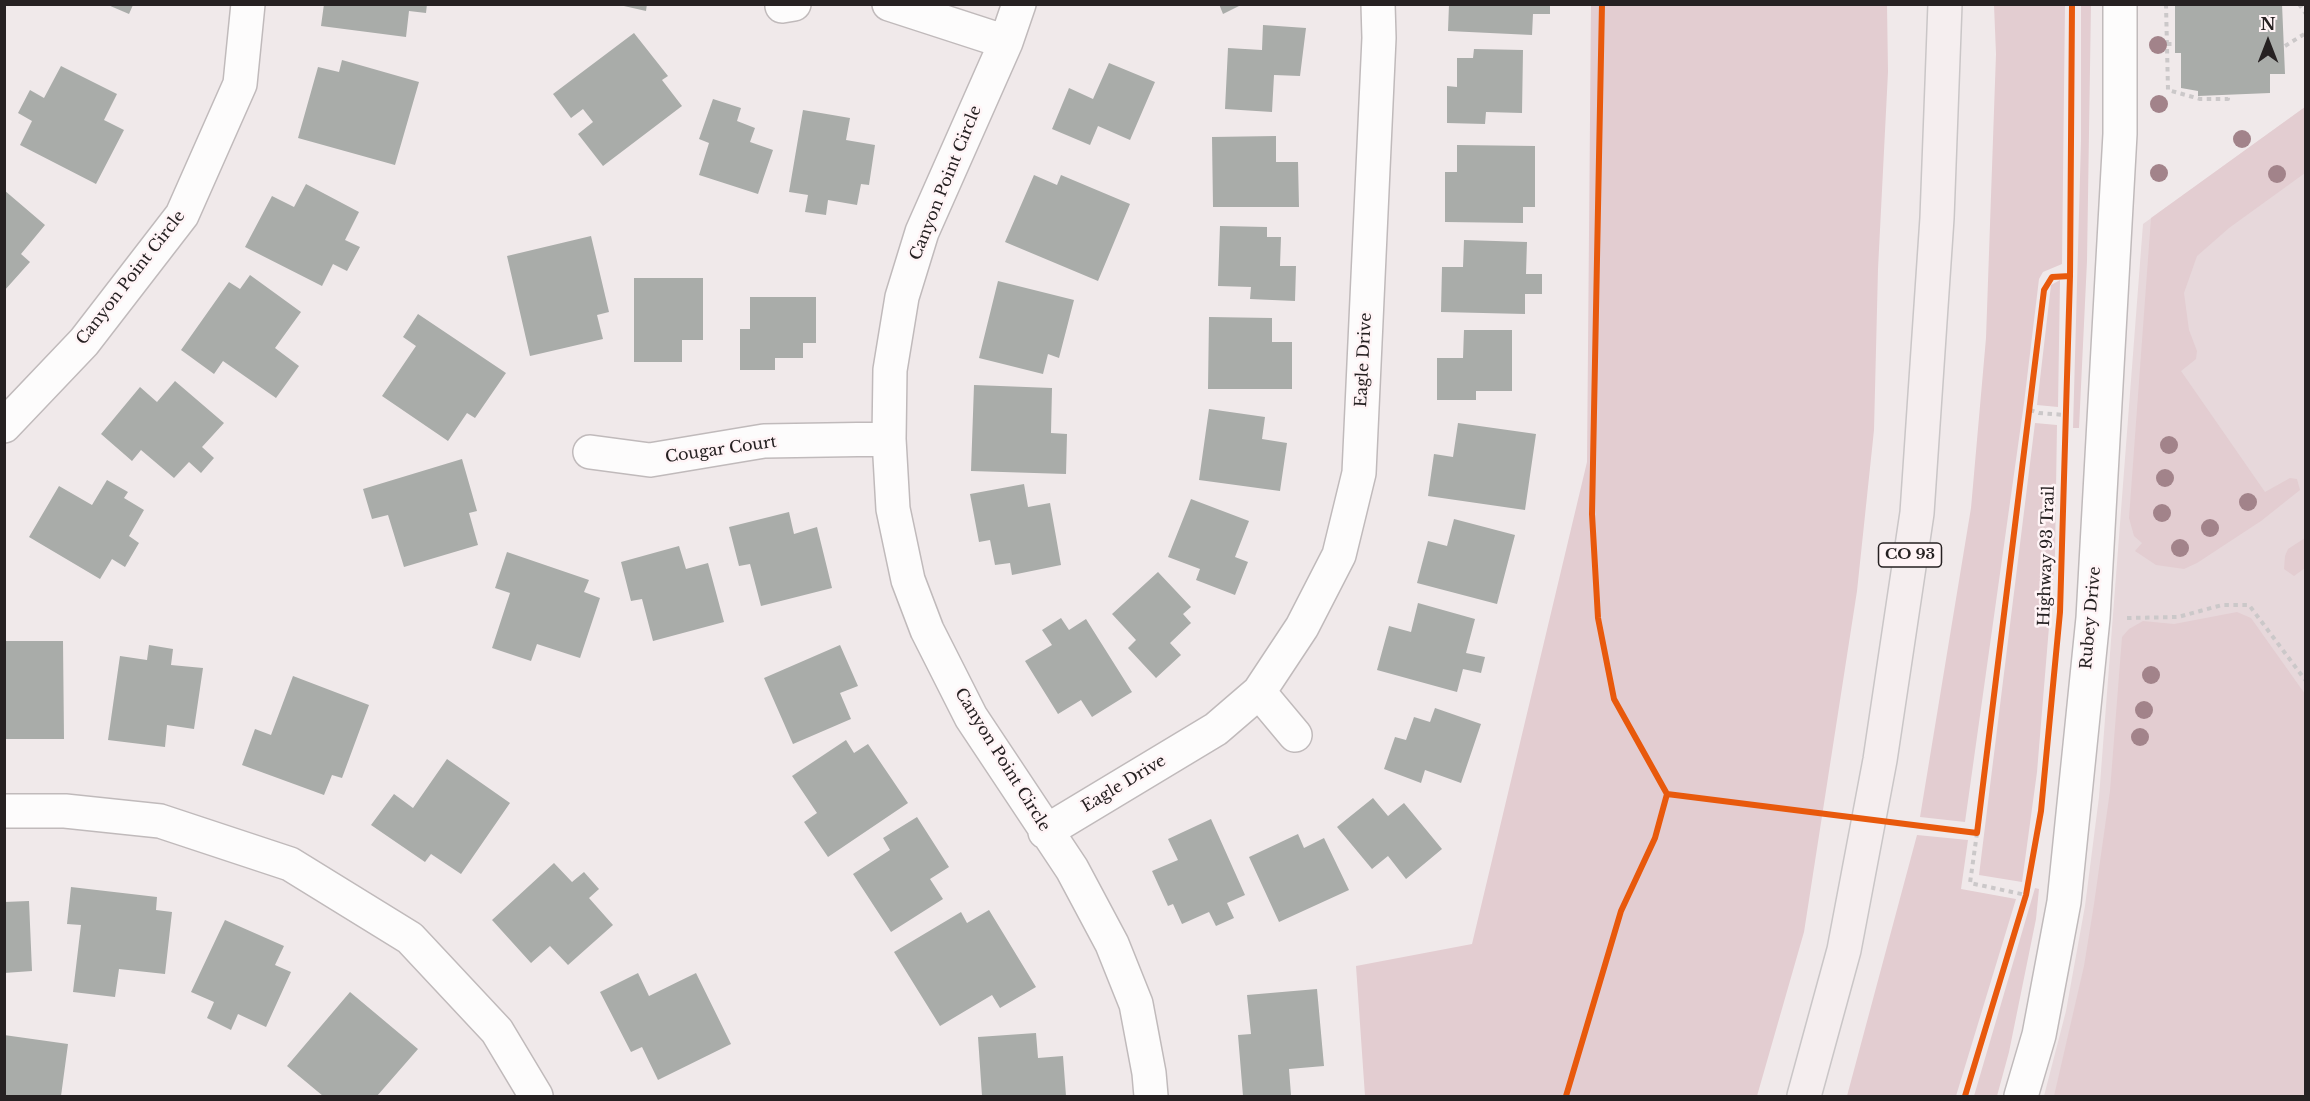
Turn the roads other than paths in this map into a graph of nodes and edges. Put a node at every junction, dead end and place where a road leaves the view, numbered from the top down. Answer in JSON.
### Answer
{"nodes":[{"id":1,"x":248,"y":4,"type":"edge"},
{"id":2,"x":889,"y":4,"type":"edge"},
{"id":3,"x":1019,"y":4,"type":"edge"},
{"id":4,"x":1378,"y":4,"type":"edge"},
{"id":5,"x":1946,"y":4,"type":"edge"},
{"id":6,"x":2120,"y":4,"type":"edge"},
{"id":7,"x":1006,"y":42,"type":"junction"},
{"id":8,"x":4,"y":426,"type":"edge"},
{"id":9,"x":889,"y":438,"type":"junction"},
{"id":10,"x":590,"y":452,"type":"dead end"},
{"id":11,"x":1259,"y":692,"type":"junction"},
{"id":12,"x":1295,"y":735,"type":"dead end"},
{"id":13,"x":4,"y":811,"type":"edge"},
{"id":14,"x":1045,"y":832,"type":"junction"},
{"id":15,"x":536,"y":1096,"type":"edge"},
{"id":16,"x":1151,"y":1096,"type":"edge"},
{"id":17,"x":1804,"y":1096,"type":"edge"},
{"id":18,"x":2021,"y":1096,"type":"edge"}],
"edges":[{"from":1,"to":8,"type":"street","name":"Canyon Point Circle"},
{"from":2,"to":7,"type":"street"},
{"from":3,"to":7,"type":"street","name":"Canyon Point Circle"},
{"from":4,"to":11,"type":"street","name":"Eagle Drive"},
{"from":5,"to":17,"type":"highway","number":"CO 93"},
{"from":6,"to":18,"type":"street","name":"Rubey Drive"},
{"from":7,"to":9,"type":"street","name":"Canyon Point Circle"},
{"from":9,"to":10,"type":"street","name":"Cougar Court"},
{"from":9,"to":14,"type":"street","name":"Canyon Point Circle"},
{"from":11,"to":12,"type":"street"},
{"from":11,"to":14,"type":"street","name":"Eagle Drive"},
{"from":13,"to":15,"type":"street"},
{"from":14,"to":16,"type":"street","name":"Canyon Point Circle"}]}
